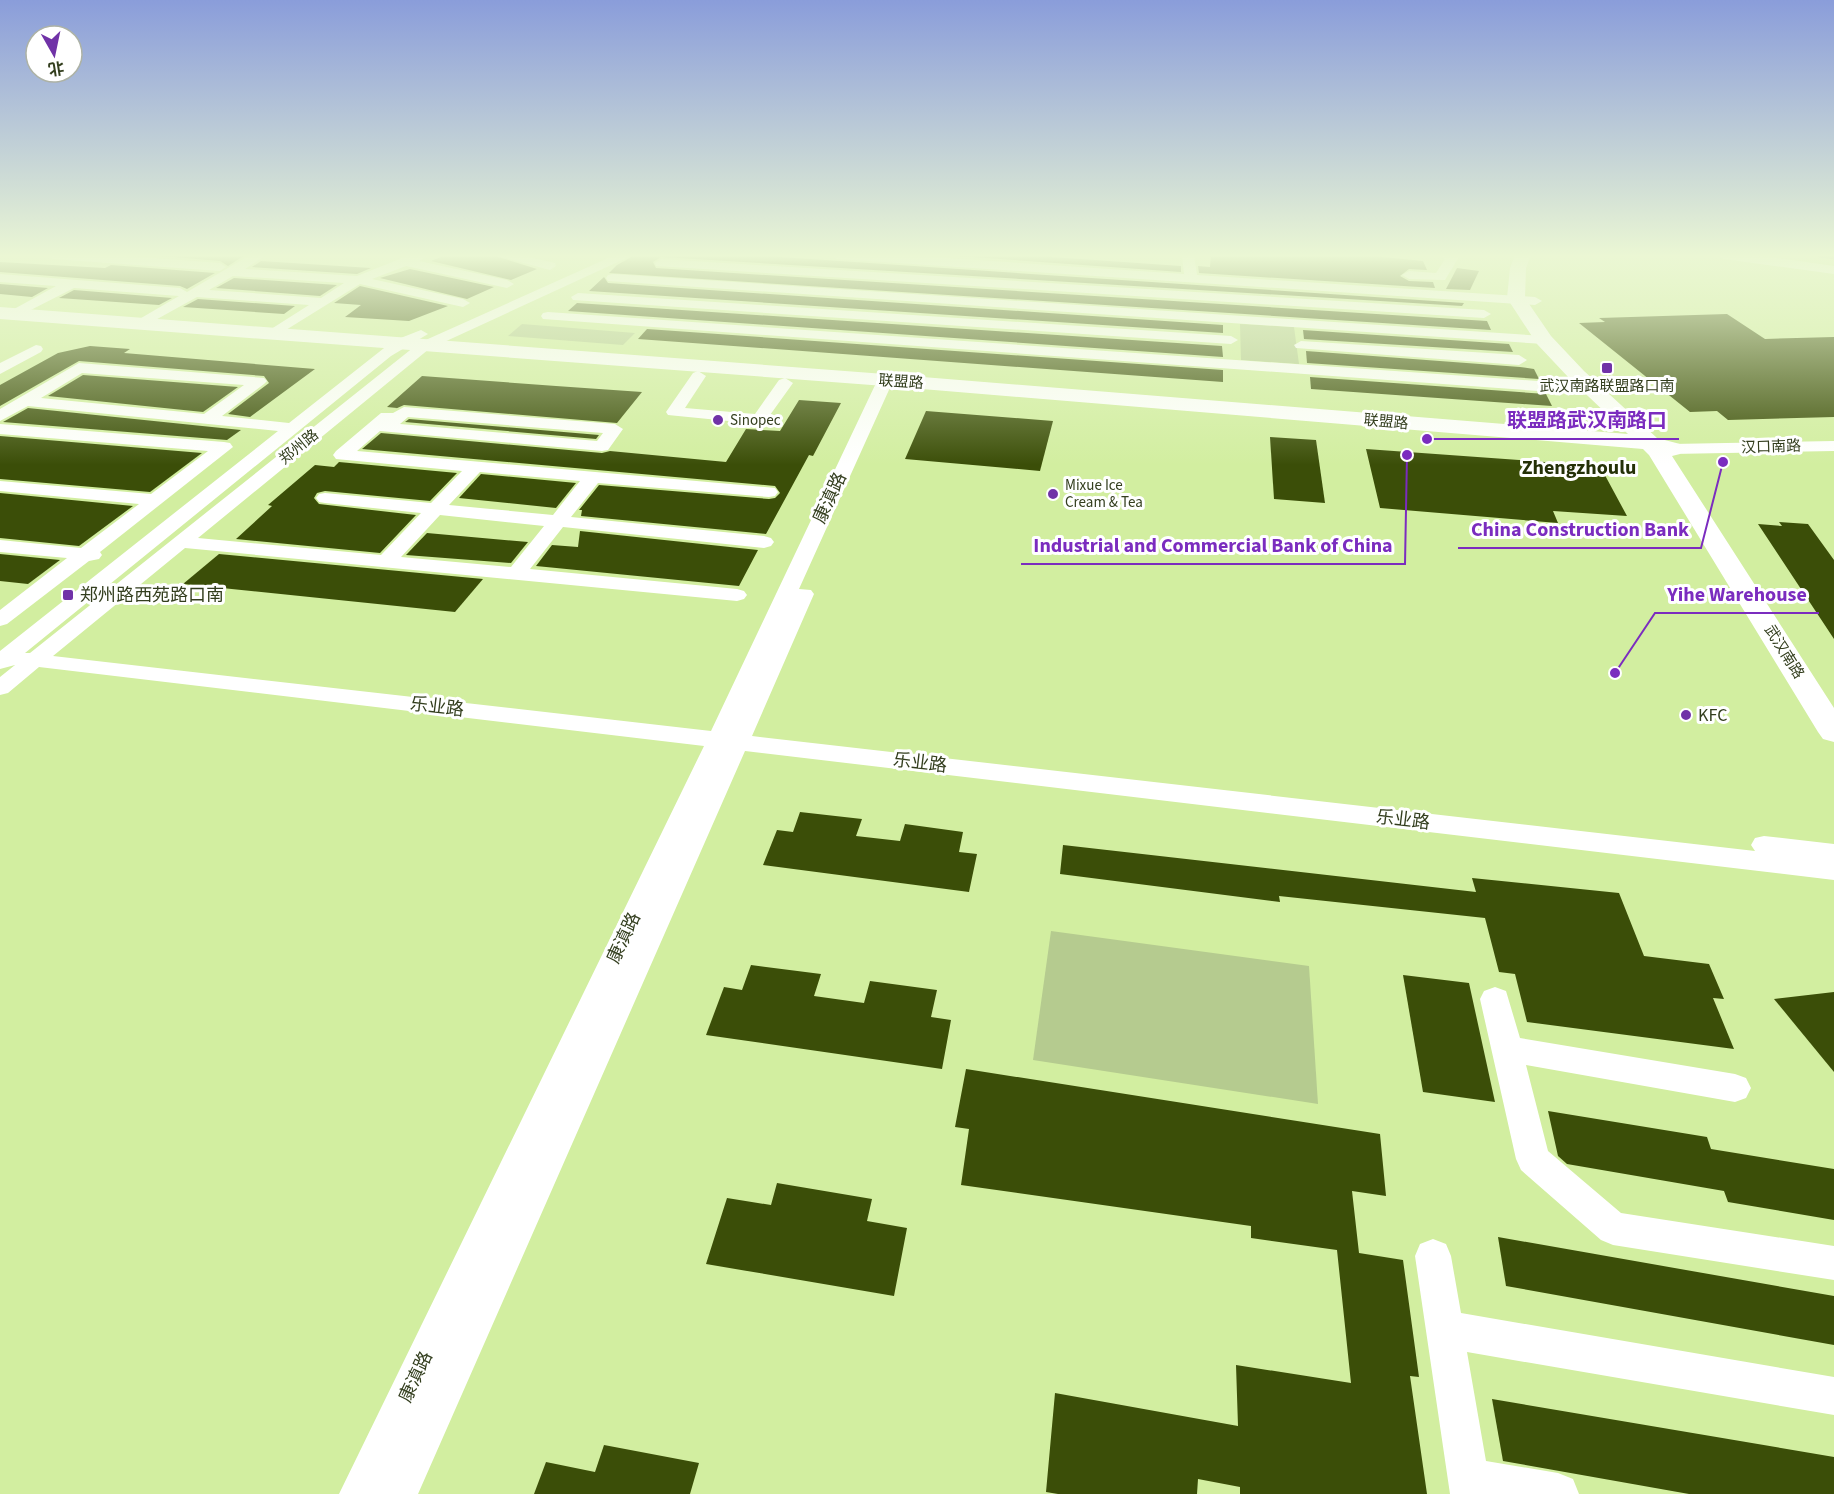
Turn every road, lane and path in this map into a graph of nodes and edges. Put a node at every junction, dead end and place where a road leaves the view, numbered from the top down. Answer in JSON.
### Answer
{"nodes":[{"id":1,"x":1297,"y":324,"type":"edge"},
{"id":2,"x":98,"y":325,"type":"edge"},
{"id":3,"x":151,"y":325,"type":"edge"},
{"id":4,"x":288,"y":325,"type":"edge"},
{"id":5,"x":457,"y":325,"type":"edge"},
{"id":6,"x":464,"y":325,"type":"edge"},
{"id":7,"x":674,"y":325,"type":"edge"},
{"id":8,"x":800,"y":325,"type":"edge"},
{"id":9,"x":997,"y":325,"type":"edge"},
{"id":10,"x":1230,"y":325,"type":"edge"},
{"id":11,"x":1308,"y":325,"type":"edge"},
{"id":12,"x":1537,"y":325,"type":"edge"},
{"id":13,"x":1546,"y":325,"type":"edge"},
{"id":14,"x":1016,"y":326,"type":"junction"},
{"id":15,"x":794,"y":333,"type":"junction"},
{"id":16,"x":273,"y":334,"type":"junction"},
{"id":17,"x":1231,"y":340,"type":"junction"},
{"id":18,"x":1544,"y":340,"type":"junction"},
{"id":19,"x":1301,"y":345,"type":"junction"},
{"id":20,"x":9,"y":347,"type":"dead end"},
{"id":21,"x":1009,"y":348,"type":"junction"},
{"id":22,"x":405,"y":350,"type":"junction"},
{"id":23,"x":1520,"y":360,"type":"dead end"},
{"id":24,"x":1233,"y":364,"type":"junction"},
{"id":25,"x":0,"y":369,"type":"edge"},
{"id":26,"x":1306,"y":369,"type":"junction"},
{"id":27,"x":698,"y":376,"type":"junction"},
{"id":28,"x":785,"y":382,"type":"junction"},
{"id":29,"x":890,"y":385,"type":"junction"},
{"id":30,"x":1552,"y":387,"type":"dead end"},
{"id":31,"x":25,"y":401,"type":"junction"},
{"id":32,"x":344,"y":411,"type":"junction"},
{"id":33,"x":0,"y":416,"type":"edge"},
{"id":34,"x":393,"y":416,"type":"junction"},
{"id":35,"x":206,"y":420,"type":"junction"},
{"id":36,"x":293,"y":428,"type":"junction"},
{"id":37,"x":0,"y":429,"type":"edge"},
{"id":38,"x":1834,"y":446,"type":"edge"},
{"id":39,"x":1660,"y":447,"type":"junction"},
{"id":40,"x":475,"y":467,"type":"junction"},
{"id":41,"x":593,"y":477,"type":"junction"},
{"id":42,"x":0,"y":486,"type":"edge"},
{"id":43,"x":769,"y":492,"type":"dead end"},
{"id":44,"x":325,"y":498,"type":"dead end"},
{"id":45,"x":155,"y":500,"type":"junction"},
{"id":46,"x":435,"y":509,"type":"junction"},
{"id":47,"x":558,"y":521,"type":"junction"},
{"id":48,"x":180,"y":542,"type":"junction"},
{"id":49,"x":764,"y":542,"type":"dead end"},
{"id":50,"x":0,"y":546,"type":"edge"},
{"id":51,"x":85,"y":554,"type":"junction"},
{"id":52,"x":127,"y":559,"type":"junction"},
{"id":53,"x":386,"y":561,"type":"junction"},
{"id":54,"x":516,"y":574,"type":"junction"},
{"id":55,"x":737,"y":595,"type":"dead end"},
{"id":56,"x":5,"y":611,"type":"edge"},
{"id":57,"x":22,"y":654,"type":"edge"},
{"id":58,"x":0,"y":688,"type":"edge"},
{"id":59,"x":1834,"y":698,"type":"edge"},
{"id":60,"x":1834,"y":732,"type":"edge"},
{"id":61,"x":732,"y":734,"type":"junction"},
{"id":62,"x":1834,"y":853,"type":"edge"},
{"id":63,"x":1834,"y":870,"type":"edge"},
{"id":64,"x":1495,"y":999,"type":"dead end"},
{"id":65,"x":1507,"y":1049,"type":"junction"},
{"id":66,"x":1735,"y":1088,"type":"dead end"},
{"id":67,"x":1433,"y":1256,"type":"dead end"},
{"id":68,"x":1834,"y":1263,"type":"edge"},
{"id":69,"x":1445,"y":1329,"type":"junction"},
{"id":70,"x":1834,"y":1396,"type":"edge"},
{"id":71,"x":1469,"y":1486,"type":"edge"},
{"id":72,"x":360,"y":1494,"type":"edge"},
{"id":73,"x":397,"y":1494,"type":"edge"},
{"id":74,"x":1557,"y":1494,"type":"edge"}],
"edges":[{"from":1,"to":19,"type":"street"},
{"from":2,"to":22,"type":"main road","name":"联盟路"},
{"from":3,"to":16,"type":"main road","name":"联盟路"},
{"from":4,"to":16,"type":"street"},
{"from":5,"to":22,"type":"street","name":"郑州路"},
{"from":6,"to":22,"type":"street","name":"郑州路"},
{"from":7,"to":15,"type":"street"},
{"from":8,"to":15,"type":"street"},
{"from":9,"to":14,"type":"street"},
{"from":10,"to":17,"type":"street"},
{"from":11,"to":18,"type":"street"},
{"from":12,"to":18,"type":"main road","name":"武汉南路"},
{"from":13,"to":39,"type":"main road","name":"武汉南路"},
{"from":14,"to":17,"type":"street"},
{"from":14,"to":21,"type":"street"},
{"from":15,"to":21,"type":"street"},
{"from":16,"to":22,"type":"main road","name":"联盟路"},
{"from":17,"to":24,"type":"street"},
{"from":18,"to":39,"type":"main road","name":"武汉南路"},
{"from":19,"to":23,"type":"street"},
{"from":19,"to":26,"type":"street"},
{"from":20,"to":25,"type":"street"},
{"from":21,"to":24,"type":"street"},
{"from":22,"to":27,"type":"main road","name":"联盟路"},
{"from":22,"to":29,"type":"main road","name":"联盟路"},
{"from":22,"to":32,"type":"street","name":"郑州路"},
{"from":22,"to":36,"type":"street","name":"郑州路"},
{"from":24,"to":26,"type":"street"},
{"from":26,"to":30,"type":"street"},
{"from":27,"to":28,"type":"main road","name":"联盟路"},
{"from":27,"to":28,"type":"street"},
{"from":28,"to":29,"type":"main road","name":"联盟路"},
{"from":29,"to":39,"type":"main road","name":"联盟路"},
{"from":29,"to":61,"type":"street","name":"康滇路"},
{"from":31,"to":33,"type":"street"},
{"from":31,"to":35,"type":"street"},
{"from":31,"to":35,"type":"street"},
{"from":32,"to":34,"type":"street"},
{"from":32,"to":48,"type":"street","name":"郑州路"},
{"from":34,"to":34,"type":"street"},
{"from":34,"to":40,"type":"street"},
{"from":35,"to":36,"type":"street"},
{"from":36,"to":52,"type":"street","name":"郑州路"},
{"from":37,"to":45,"type":"street"},
{"from":38,"to":39,"type":"street","name":"汉口南路"},
{"from":39,"to":59,"type":"main road","name":"武汉南路"},
{"from":39,"to":60,"type":"main road","name":"武汉南路"},
{"from":40,"to":41,"type":"street"},
{"from":40,"to":46,"type":"street"},
{"from":41,"to":43,"type":"street"},
{"from":41,"to":47,"type":"street"},
{"from":42,"to":45,"type":"street"},
{"from":44,"to":46,"type":"street"},
{"from":45,"to":51,"type":"street"},
{"from":46,"to":47,"type":"street"},
{"from":46,"to":53,"type":"street"},
{"from":47,"to":49,"type":"street"},
{"from":47,"to":54,"type":"street"},
{"from":48,"to":53,"type":"street"},
{"from":48,"to":57,"type":"street","name":"郑州路"},
{"from":50,"to":51,"type":"street"},
{"from":51,"to":52,"type":"street"},
{"from":51,"to":56,"type":"street"},
{"from":52,"to":57,"type":"street","name":"郑州路"},
{"from":53,"to":54,"type":"street"},
{"from":54,"to":55,"type":"street"},
{"from":57,"to":58,"type":"street","name":"郑州路"},
{"from":57,"to":61,"type":"street","name":"乐业路"},
{"from":61,"to":62,"type":"street","name":"乐业路"},
{"from":61,"to":63,"type":"street","name":"乐业路"},
{"from":61,"to":72,"type":"street","name":"康滇路"},
{"from":61,"to":73,"type":"street","name":"康滇路"},
{"from":64,"to":65,"type":"street"},
{"from":65,"to":66,"type":"street"},
{"from":65,"to":68,"type":"street"},
{"from":67,"to":69,"type":"street"},
{"from":69,"to":70,"type":"street"},
{"from":69,"to":71,"type":"street"},
{"from":71,"to":74,"type":"street"}]}
